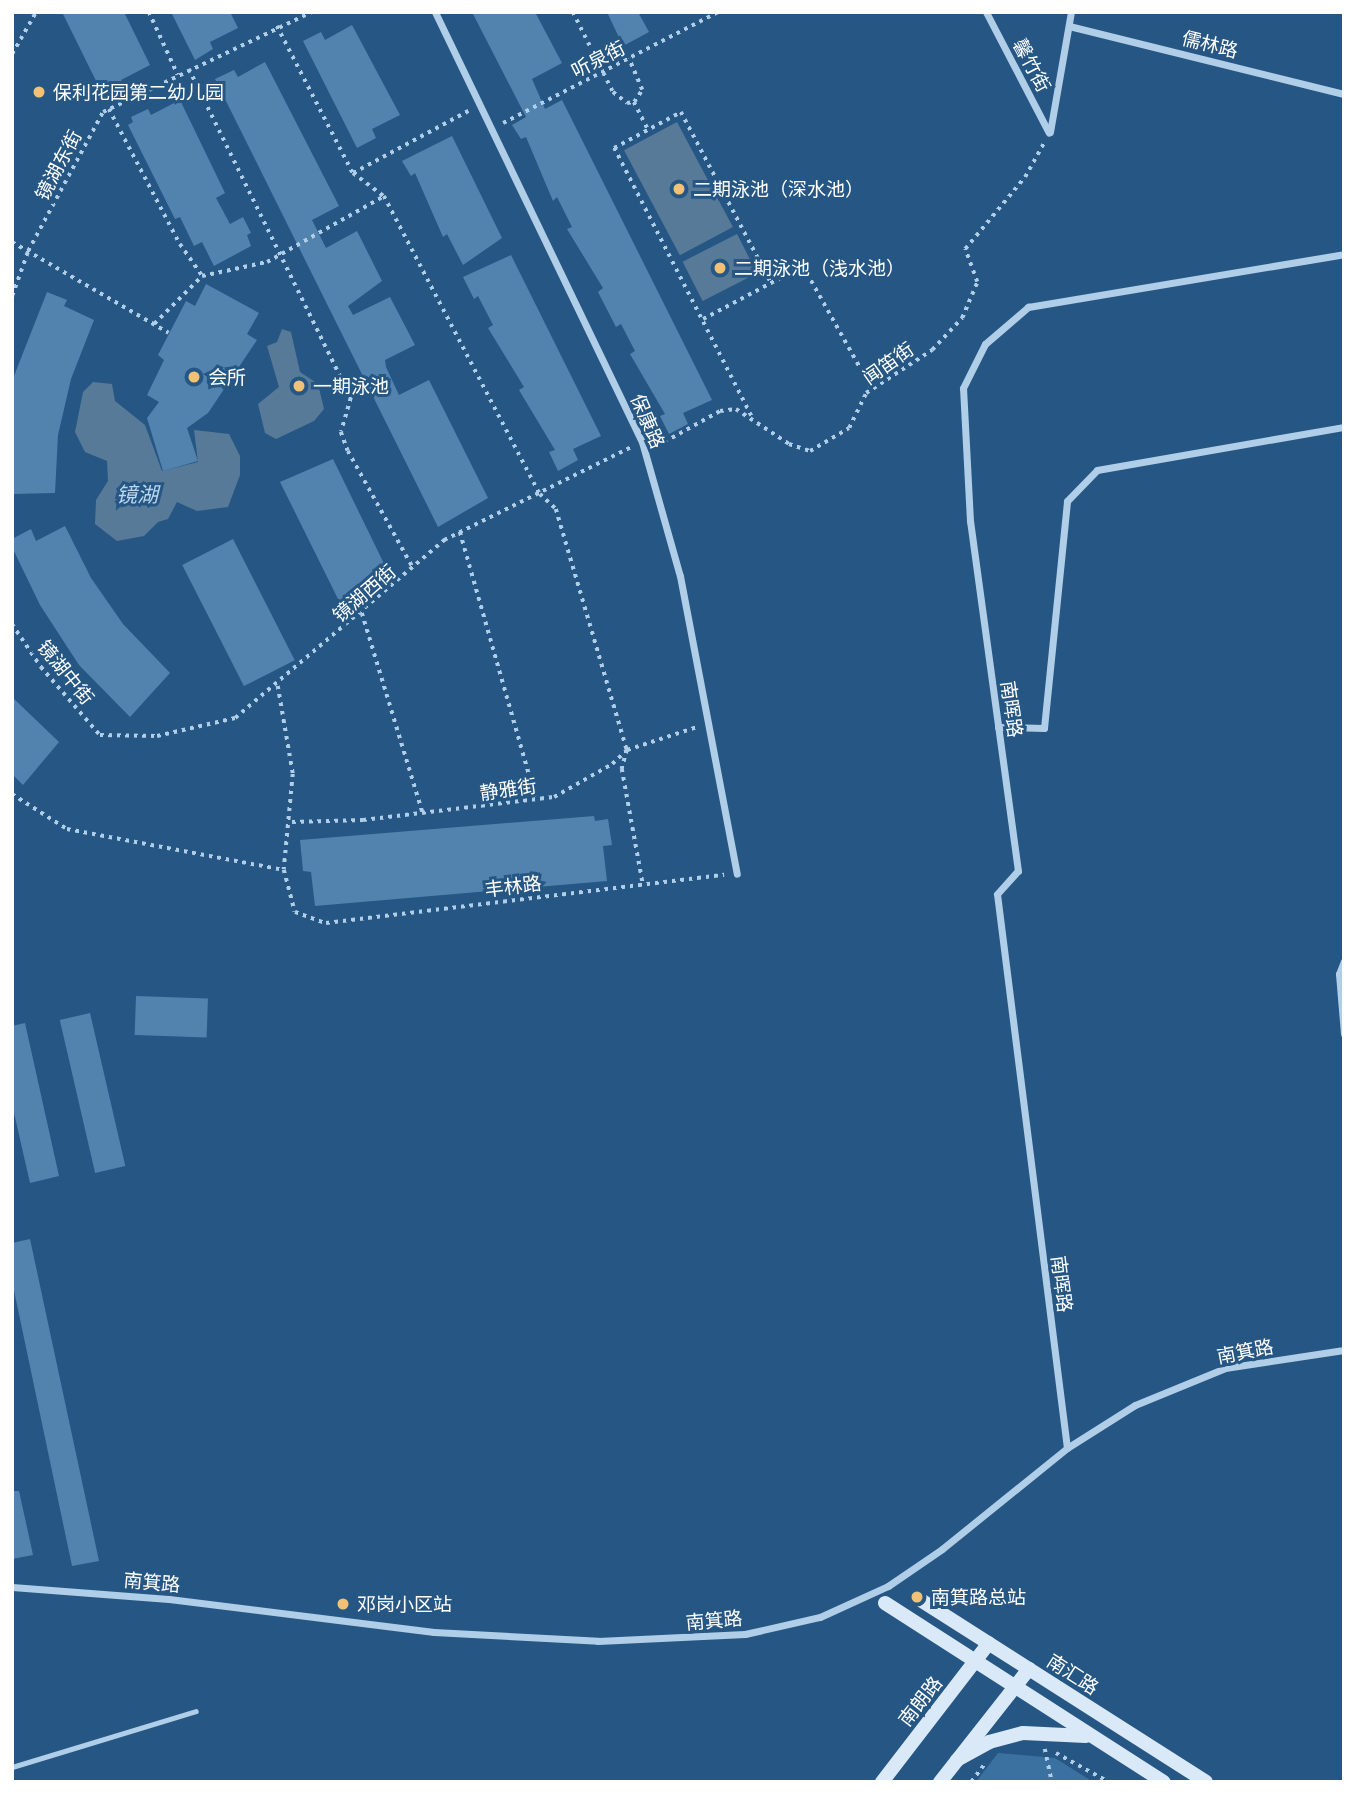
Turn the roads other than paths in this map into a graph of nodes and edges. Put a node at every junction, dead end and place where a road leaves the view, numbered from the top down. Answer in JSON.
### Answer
{"nodes":[{"id":1,"x":435,"y":12,"type":"edge"},
{"id":2,"x":986,"y":12,"type":"edge"},
{"id":3,"x":1071,"y":12,"type":"edge"},
{"id":4,"x":1069,"y":26,"type":"junction"},
{"id":5,"x":1344,"y":94,"type":"edge"},
{"id":6,"x":1344,"y":254,"type":"edge"},
{"id":7,"x":1344,"y":427,"type":"edge"},
{"id":8,"x":998,"y":726,"type":"junction"},
{"id":9,"x":737,"y":874,"type":"road end"},
{"id":10,"x":1344,"y":961,"type":"edge"},
{"id":11,"x":1344,"y":1034,"type":"edge"},
{"id":12,"x":1344,"y":1350,"type":"edge"},
{"id":13,"x":1067,"y":1448,"type":"junction"},
{"id":14,"x":12,"y":1587,"type":"edge"},
{"id":15,"x":919,"y":1598,"type":"dead end"},
{"id":16,"x":885,"y":1603,"type":"dead end"},
{"id":17,"x":989,"y":1643,"type":"junction"},
{"id":18,"x":1029,"y":1669,"type":"junction"},
{"id":19,"x":196,"y":1711,"type":"dead end"},
{"id":20,"x":1097,"y":1739,"type":"junction"},
{"id":21,"x":957,"y":1760,"type":"junction"},
{"id":22,"x":12,"y":1767,"type":"edge"},
{"id":23,"x":883,"y":1782,"type":"edge"},
{"id":24,"x":940,"y":1782,"type":"edge"},
{"id":25,"x":1164,"y":1782,"type":"edge"},
{"id":26,"x":1206,"y":1782,"type":"edge"}],
"edges":[{"from":1,"to":9,"type":"street","name":"保康路"},
{"from":2,"to":4,"type":"street","name":"馨竹街"},
{"from":3,"to":4,"type":"street"},
{"from":4,"to":5,"type":"street","name":"儒林路"},
{"from":6,"to":8,"type":"street","name":"南晖路"},
{"from":7,"to":8,"type":"street"},
{"from":8,"to":13,"type":"street","name":"南晖路"},
{"from":10,"to":11,"type":"street"},
{"from":12,"to":13,"type":"street","name":"南箕路"},
{"from":13,"to":14,"type":"street","name":"南箕路"},
{"from":15,"to":17,"type":"street","name":"南汇路"},
{"from":16,"to":20,"type":"street"},
{"from":17,"to":18,"type":"street","name":"南汇路"},
{"from":17,"to":23,"type":"street","name":"南朗路"},
{"from":18,"to":21,"type":"street"},
{"from":18,"to":26,"type":"street","name":"南汇路"},
{"from":19,"to":22,"type":"lane"},
{"from":20,"to":21,"type":"street"},
{"from":20,"to":25,"type":"street"},
{"from":21,"to":24,"type":"street"}]}
